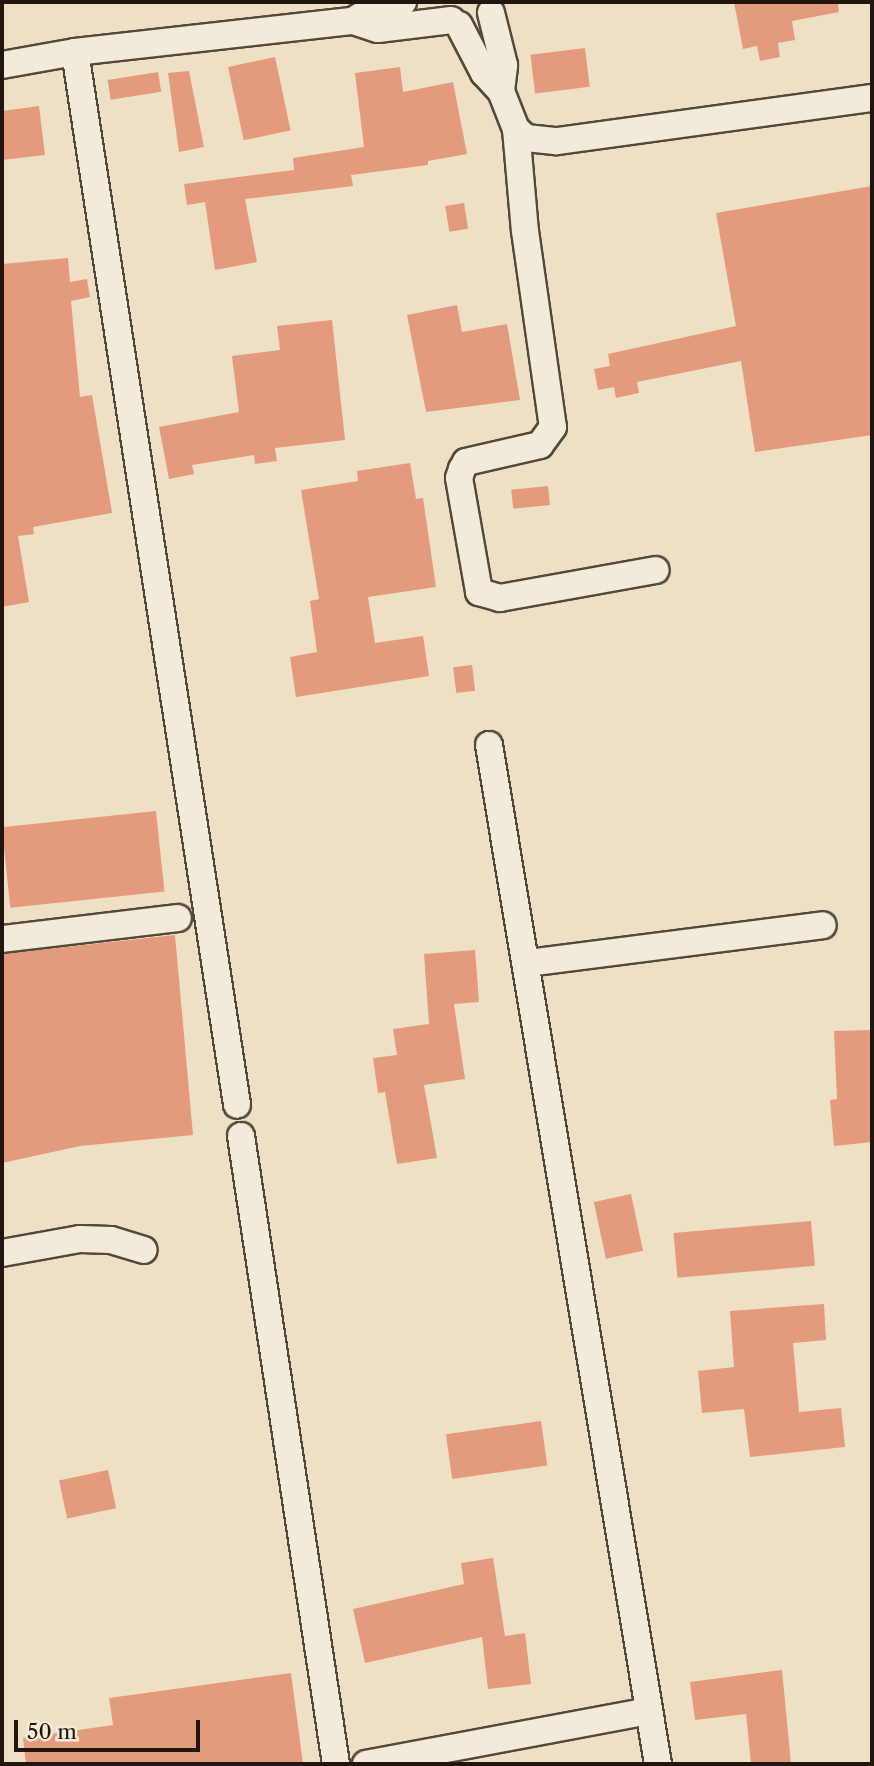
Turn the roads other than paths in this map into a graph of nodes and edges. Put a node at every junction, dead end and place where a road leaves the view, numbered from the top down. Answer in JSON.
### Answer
{"nodes":[{"id":1,"x":403,"y":2,"type":"edge"},
{"id":2,"x":491,"y":7,"type":"edge"},
{"id":3,"x":452,"y":16,"type":"edge"},
{"id":4,"x":353,"y":21,"type":"junction"},
{"id":5,"x":75,"y":52,"type":"junction"},
{"id":6,"x":2,"y":65,"type":"edge"},
{"id":7,"x":501,"y":91,"type":"junction"},
{"id":8,"x":872,"y":98,"type":"edge"},
{"id":9,"x":516,"y":129,"type":"junction"},
{"id":10,"x":656,"y":570,"type":"dead end"},
{"id":11,"x":489,"y":745,"type":"dead end"},
{"id":12,"x":178,"y":918,"type":"dead end"},
{"id":13,"x":823,"y":925,"type":"dead end"},
{"id":14,"x":2,"y":939,"type":"edge"},
{"id":15,"x":528,"y":963,"type":"junction"},
{"id":16,"x":237,"y":1105,"type":"dead end"},
{"id":17,"x":240,"y":1136,"type":"dead end"},
{"id":18,"x":143,"y":1250,"type":"dead end"},
{"id":19,"x":2,"y":1253,"type":"edge"},
{"id":20,"x":648,"y":1711,"type":"junction"},
{"id":21,"x":336,"y":1764,"type":"edge"},
{"id":22,"x":366,"y":1764,"type":"edge"},
{"id":23,"x":658,"y":1764,"type":"edge"}],
"edges":[{"from":1,"to":4,"type":"street"},
{"from":2,"to":3,"type":"street"},
{"from":2,"to":7,"type":"street"},
{"from":3,"to":4,"type":"street"},
{"from":3,"to":7,"type":"street"},
{"from":4,"to":5,"type":"street"},
{"from":5,"to":6,"type":"street"},
{"from":5,"to":16,"type":"street"},
{"from":7,"to":9,"type":"street"},
{"from":8,"to":9,"type":"street"},
{"from":9,"to":10,"type":"street"},
{"from":11,"to":15,"type":"street"},
{"from":12,"to":14,"type":"street"},
{"from":13,"to":15,"type":"street"},
{"from":15,"to":20,"type":"street"},
{"from":17,"to":21,"type":"street"},
{"from":18,"to":19,"type":"street"},
{"from":20,"to":22,"type":"street"},
{"from":20,"to":23,"type":"street"}]}
